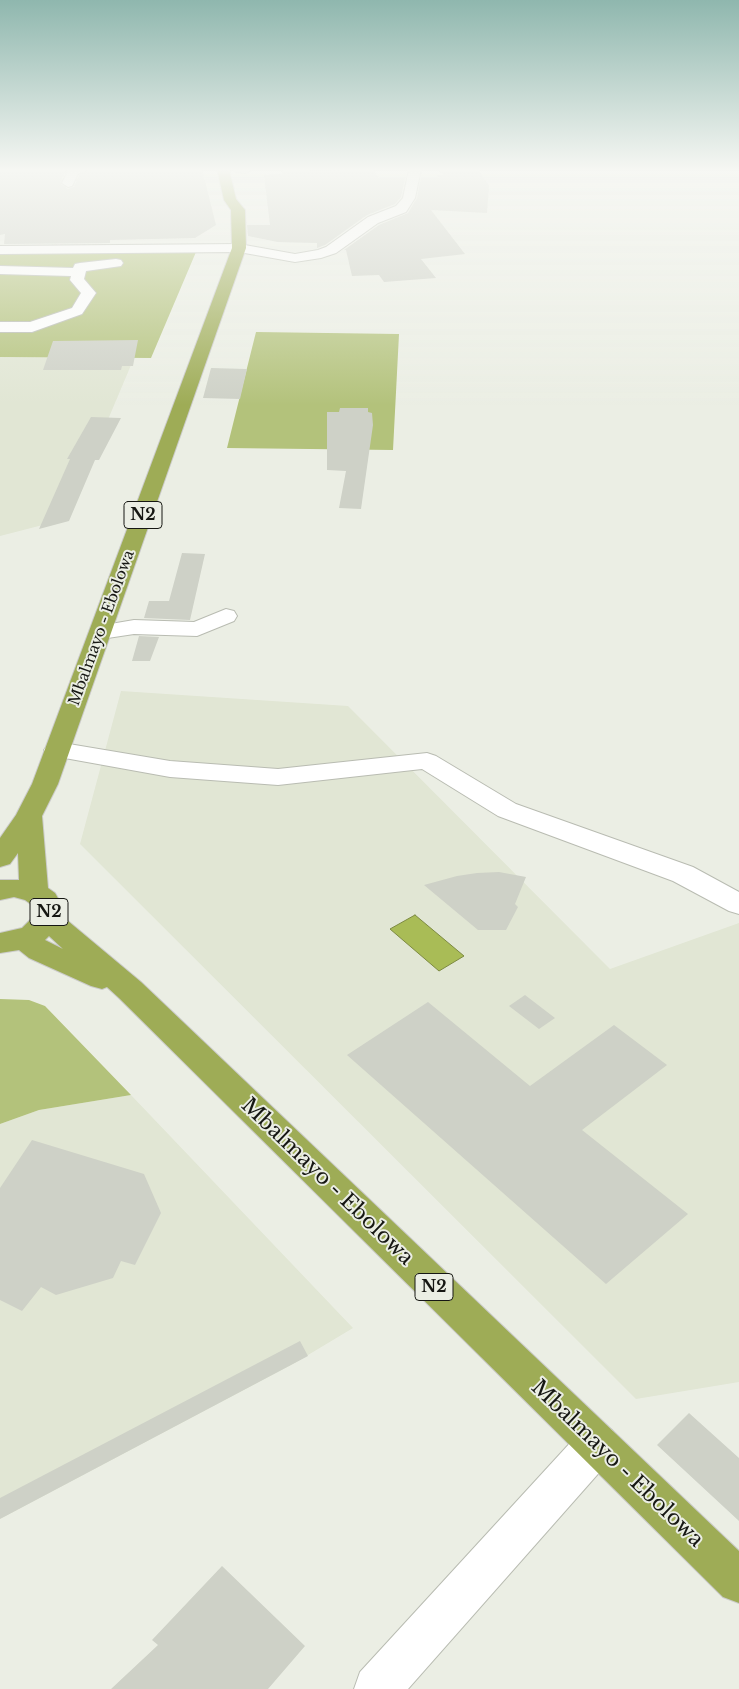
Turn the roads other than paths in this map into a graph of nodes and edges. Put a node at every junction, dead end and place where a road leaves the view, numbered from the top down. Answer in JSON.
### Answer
{"nodes":[{"id":1,"x":238,"y":248,"type":"edge"},
{"id":2,"x":334,"y":248,"type":"edge"},
{"id":3,"x":0,"y":250,"type":"edge"},
{"id":4,"x":237,"y":254,"type":"junction"},
{"id":5,"x":0,"y":270,"type":"edge"},
{"id":6,"x":77,"y":272,"type":"dead end"},
{"id":7,"x":0,"y":327,"type":"edge"},
{"id":8,"x":226,"y":616,"type":"dead end"},
{"id":9,"x":101,"y":632,"type":"junction"},
{"id":10,"x":57,"y":750,"type":"junction"},
{"id":11,"x":29,"y":816,"type":"junction"},
{"id":12,"x":0,"y":858,"type":"edge"},
{"id":13,"x":0,"y":890,"type":"edge"},
{"id":14,"x":34,"y":892,"type":"junction"},
{"id":15,"x":739,"y":904,"type":"edge"},
{"id":16,"x":47,"y":919,"type":"junction"},
{"id":17,"x":12,"y":941,"type":"edge"},
{"id":18,"x":130,"y":990,"type":"junction"},
{"id":19,"x":597,"y":1444,"type":"junction"},
{"id":20,"x":739,"y":1581,"type":"edge"},
{"id":21,"x":377,"y":1689,"type":"edge"}],
"edges":[{"from":1,"to":4,"type":"highway","name":"Mbalmayo - Ebolowa","number":"N2"},
{"from":2,"to":4,"type":"street"},
{"from":3,"to":4,"type":"street"},
{"from":4,"to":7,"type":"street"},
{"from":4,"to":9,"type":"highway","name":"Mbalmayo - Ebolowa","number":"N2"},
{"from":5,"to":6,"type":"street"},
{"from":8,"to":9,"type":"street"},
{"from":9,"to":10,"type":"highway","name":"Mbalmayo - Ebolowa","number":"N2"},
{"from":10,"to":11,"type":"highway","name":"Mbalmayo - Ebolowa","number":"N2"},
{"from":10,"to":15,"type":"street"},
{"from":11,"to":12,"type":"highway","name":"Mbalmayo - Ebolowa","number":"N2"},
{"from":11,"to":14,"type":"highway","name":"Mbalmayo - Ebolowa","number":"N2"},
{"from":13,"to":14,"type":"highway","number":"N2"},
{"from":14,"to":16,"type":"highway","number":"N2"},
{"from":16,"to":17,"type":"highway","name":"Mbalmayo - Ebolowa","number":"N2"},
{"from":16,"to":18,"type":"highway","name":"Mbalmayo - Ebolowa","number":"N2"},
{"from":17,"to":18,"type":"highway","name":"Mbalmayo - Ebolowa","number":"N2"},
{"from":18,"to":19,"type":"highway","name":"Mbalmayo - Ebolowa","number":"N2"},
{"from":19,"to":20,"type":"highway","name":"Mbalmayo - Ebolowa","number":"N2"},
{"from":19,"to":21,"type":"street"}]}
